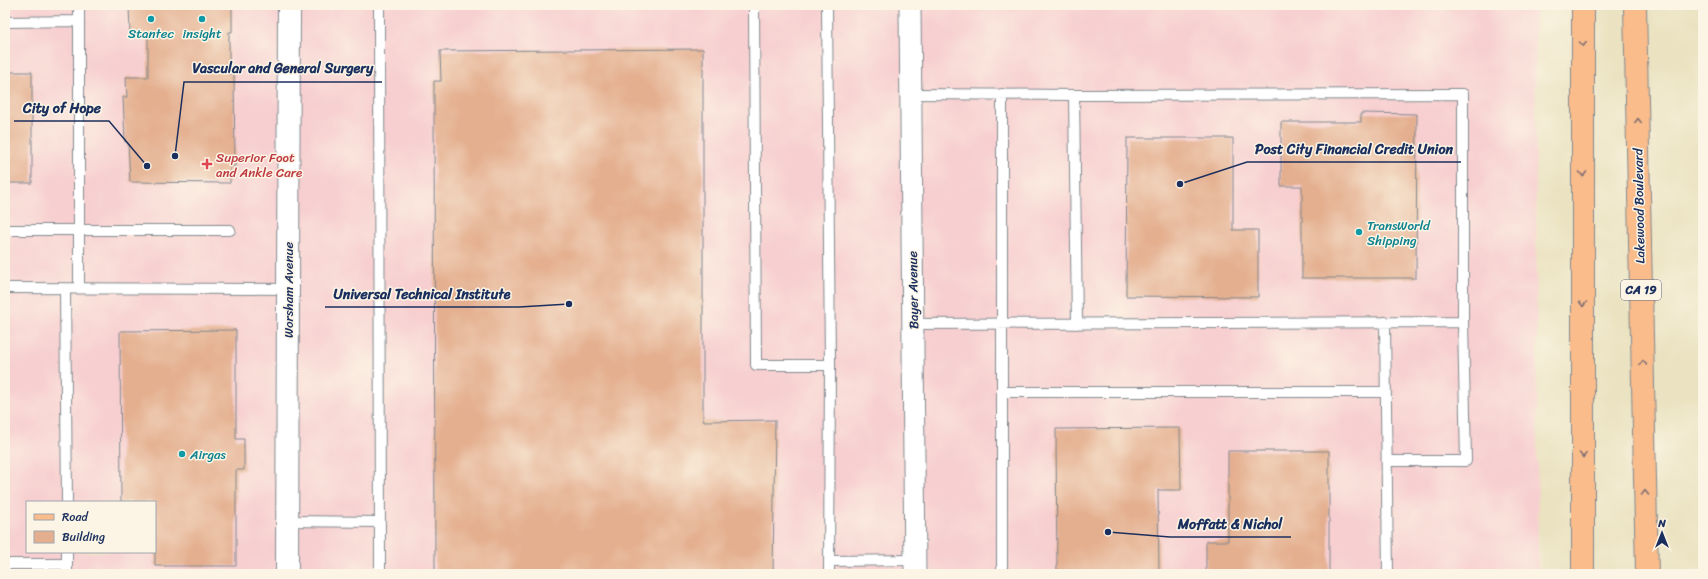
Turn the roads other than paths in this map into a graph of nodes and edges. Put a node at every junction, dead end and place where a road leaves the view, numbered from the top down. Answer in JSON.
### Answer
{"nodes":[{"id":1,"x":79,"y":5,"type":"edge"},
{"id":2,"x":289,"y":5,"type":"edge"},
{"id":3,"x":379,"y":5,"type":"edge"},
{"id":4,"x":754,"y":5,"type":"edge"},
{"id":5,"x":826,"y":5,"type":"edge"},
{"id":6,"x":910,"y":5,"type":"edge"},
{"id":7,"x":1584,"y":5,"type":"edge"},
{"id":8,"x":1635,"y":5,"type":"edge"},
{"id":9,"x":79,"y":21,"type":"junction"},
{"id":10,"x":5,"y":22,"type":"edge"},
{"id":11,"x":911,"y":94,"type":"junction"},
{"id":12,"x":1002,"y":94,"type":"junction"},
{"id":13,"x":1074,"y":95,"type":"junction"},
{"id":14,"x":5,"y":230,"type":"edge"},
{"id":15,"x":79,"y":230,"type":"junction"},
{"id":16,"x":230,"y":230,"type":"dead end"},
{"id":17,"x":5,"y":288,"type":"edge"},
{"id":18,"x":65,"y":288,"type":"junction"},
{"id":19,"x":79,"y":288,"type":"junction"},
{"id":20,"x":288,"y":288,"type":"junction"},
{"id":21,"x":1385,"y":322,"type":"junction"},
{"id":22,"x":1463,"y":322,"type":"junction"},
{"id":23,"x":1004,"y":323,"type":"junction"},
{"id":24,"x":913,"y":324,"type":"junction"},
{"id":25,"x":1077,"y":324,"type":"junction"},
{"id":26,"x":830,"y":365,"type":"junction"},
{"id":27,"x":1003,"y":392,"type":"junction"},
{"id":28,"x":1386,"y":392,"type":"junction"},
{"id":29,"x":1387,"y":461,"type":"junction"},
{"id":30,"x":67,"y":501,"type":"edge"},
{"id":31,"x":287,"y":521,"type":"junction"},
{"id":32,"x":379,"y":522,"type":"junction"},
{"id":33,"x":67,"y":553,"type":"edge"},
{"id":34,"x":829,"y":561,"type":"junction"},
{"id":35,"x":5,"y":564,"type":"edge"},
{"id":36,"x":915,"y":567,"type":"edge"},
{"id":37,"x":67,"y":569,"type":"edge"},
{"id":38,"x":287,"y":574,"type":"edge"},
{"id":39,"x":380,"y":574,"type":"edge"},
{"id":40,"x":829,"y":574,"type":"edge"},
{"id":41,"x":1002,"y":574,"type":"edge"},
{"id":42,"x":1388,"y":574,"type":"edge"},
{"id":43,"x":1583,"y":574,"type":"edge"},
{"id":44,"x":1647,"y":574,"type":"edge"}],
"edges":[{"from":1,"to":9,"type":"lane"},
{"from":2,"to":20,"type":"street","name":"Worsham Avenue"},
{"from":3,"to":32,"type":"lane"},
{"from":4,"to":26,"type":"lane"},
{"from":5,"to":26,"type":"lane"},
{"from":6,"to":11,"type":"street","name":"Bayer Avenue"},
{"from":7,"to":43,"type":"main road","one_way":true},
{"from":44,"to":8,"type":"main road","name":"Lakewood Boulevard","number":"CA 19","one_way":true},
{"from":9,"to":10,"type":"lane"},
{"from":9,"to":15,"type":"lane"},
{"from":11,"to":12,"type":"lane"},
{"from":11,"to":24,"type":"street","name":"Bayer Avenue"},
{"from":12,"to":13,"type":"lane"},
{"from":12,"to":23,"type":"lane"},
{"from":13,"to":22,"type":"lane"},
{"from":13,"to":25,"type":"lane"},
{"from":14,"to":15,"type":"lane"},
{"from":15,"to":16,"type":"lane"},
{"from":15,"to":19,"type":"lane"},
{"from":17,"to":18,"type":"lane"},
{"from":18,"to":19,"type":"lane"},
{"from":18,"to":30,"type":"lane"},
{"from":19,"to":20,"type":"lane"},
{"from":20,"to":31,"type":"street","name":"Worsham Avenue"},
{"from":21,"to":22,"type":"lane"},
{"from":21,"to":25,"type":"lane"},
{"from":21,"to":28,"type":"lane"},
{"from":22,"to":29,"type":"lane"},
{"from":23,"to":24,"type":"lane"},
{"from":23,"to":25,"type":"lane"},
{"from":23,"to":27,"type":"lane"},
{"from":24,"to":36,"type":"street","name":"Bayer Avenue"},
{"from":26,"to":34,"type":"lane"},
{"from":27,"to":28,"type":"lane"},
{"from":27,"to":41,"type":"lane"},
{"from":28,"to":29,"type":"lane"},
{"from":29,"to":42,"type":"lane"},
{"from":31,"to":32,"type":"lane"},
{"from":31,"to":38,"type":"street","name":"Worsham Avenue"},
{"from":32,"to":39,"type":"lane"},
{"from":33,"to":37,"type":"lane"},
{"from":34,"to":36,"type":"lane"},
{"from":34,"to":40,"type":"lane"},
{"from":35,"to":37,"type":"lane"}]}
